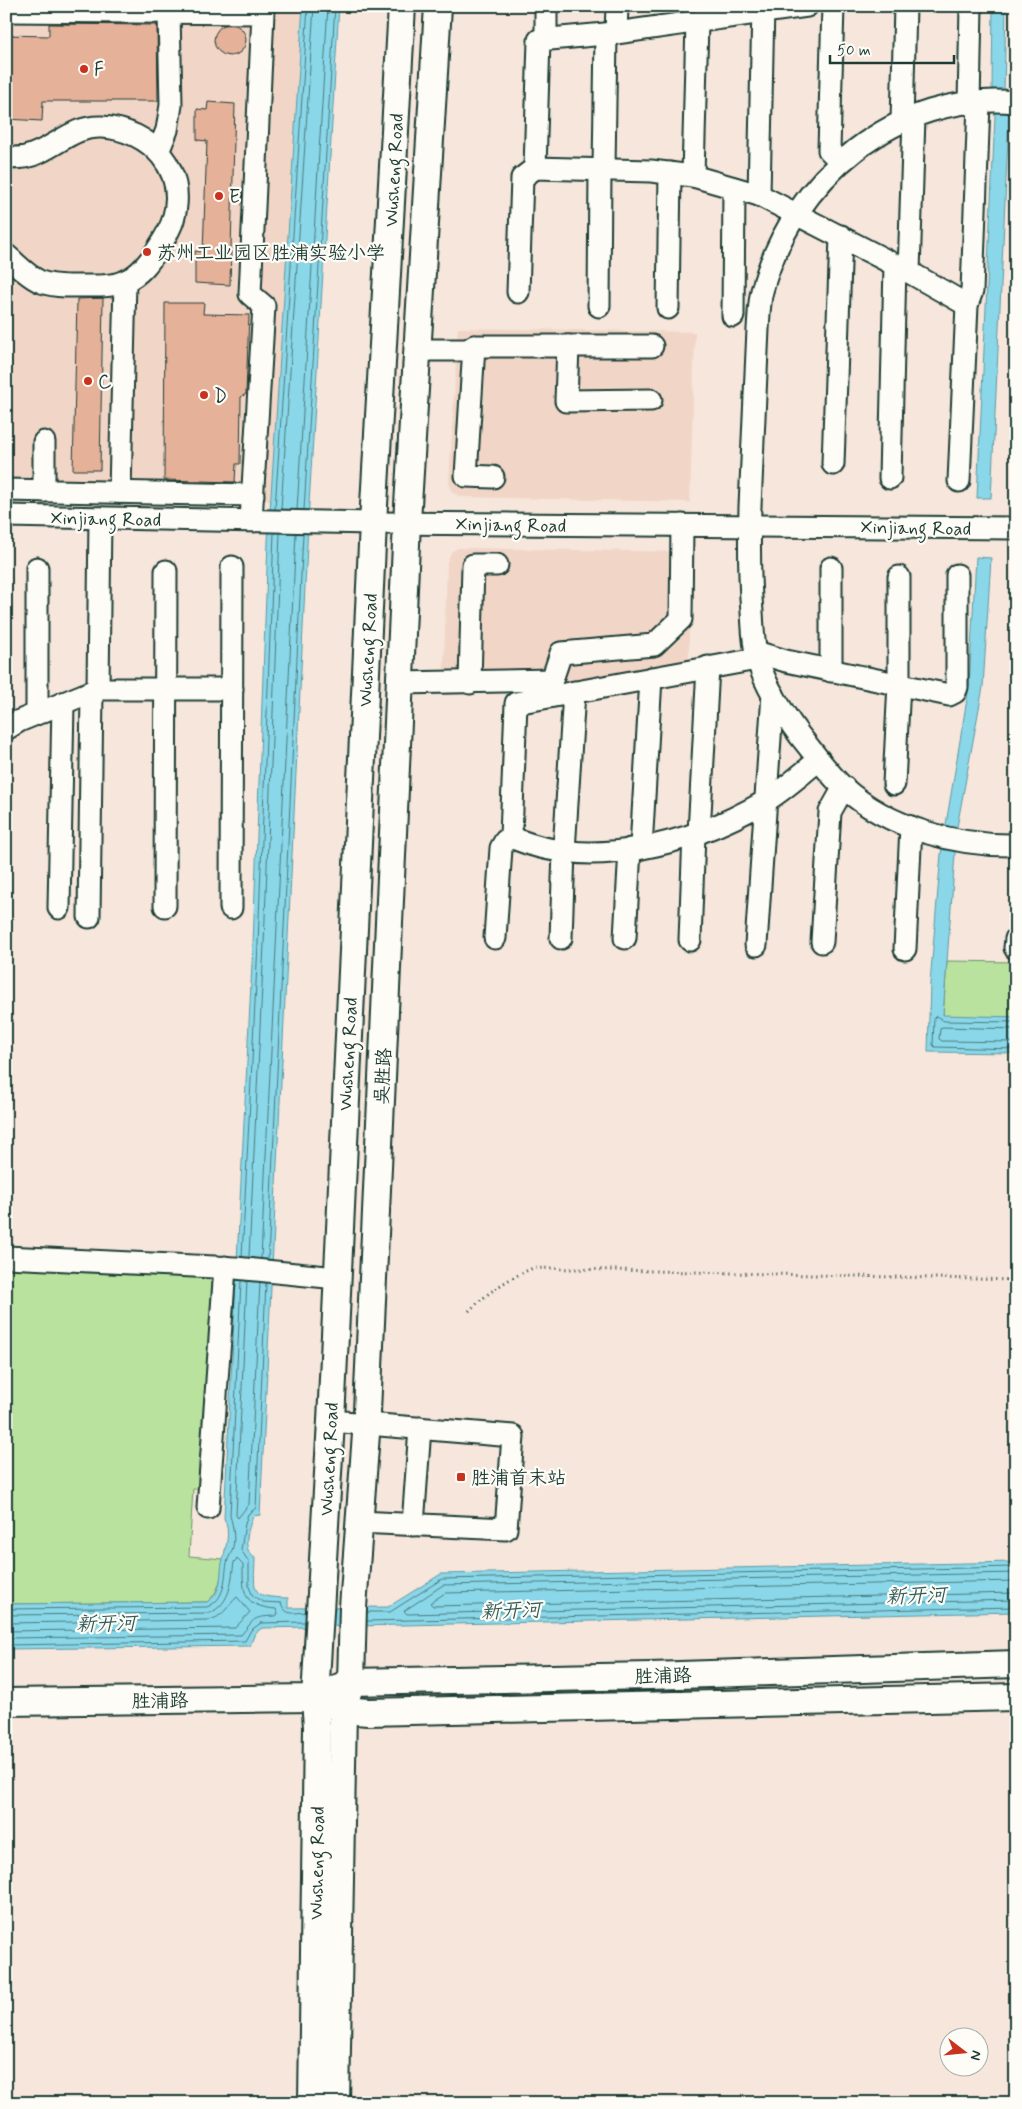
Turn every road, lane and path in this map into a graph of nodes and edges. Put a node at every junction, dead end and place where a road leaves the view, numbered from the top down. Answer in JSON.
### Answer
{"nodes":[{"id":1,"x":402,"y":6,"type":"edge"},
{"id":2,"x":438,"y":6,"type":"edge"},
{"id":3,"x":546,"y":6,"type":"edge"},
{"id":4,"x":616,"y":6,"type":"edge"},
{"id":5,"x":807,"y":6,"type":"edge"},
{"id":6,"x":833,"y":6,"type":"edge"},
{"id":7,"x":905,"y":6,"type":"edge"},
{"id":8,"x":971,"y":6,"type":"edge"},
{"id":9,"x":763,"y":9,"type":"edge"},
{"id":10,"x":6,"y":11,"type":"edge"},
{"id":11,"x":169,"y":12,"type":"junction"},
{"id":12,"x":687,"y":17,"type":"edge"},
{"id":13,"x":611,"y":34,"type":"junction"},
{"id":14,"x":546,"y":40,"type":"junction"},
{"id":15,"x":1013,"y":102,"type":"edge"},
{"id":16,"x":978,"y":103,"type":"junction"},
{"id":17,"x":908,"y":119,"type":"junction"},
{"id":18,"x":158,"y":152,"type":"junction"},
{"id":19,"x":6,"y":158,"type":"edge"},
{"id":20,"x":840,"y":161,"type":"junction"},
{"id":21,"x":535,"y":168,"type":"junction"},
{"id":22,"x":602,"y":169,"type":"junction"},
{"id":23,"x":670,"y":173,"type":"junction"},
{"id":24,"x":693,"y":176,"type":"junction"},
{"id":25,"x":734,"y":188,"type":"junction"},
{"id":26,"x":759,"y":195,"type":"junction"},
{"id":27,"x":797,"y":212,"type":"junction"},
{"id":28,"x":841,"y":236,"type":"junction"},
{"id":29,"x":6,"y":256,"type":"edge"},
{"id":30,"x":902,"y":268,"type":"junction"},
{"id":31,"x":125,"y":281,"type":"junction"},
{"id":32,"x":518,"y":292,"type":"dead end"},
{"id":33,"x":966,"y":305,"type":"junction"},
{"id":34,"x":599,"y":306,"type":"dead end"},
{"id":35,"x":668,"y":308,"type":"dead end"},
{"id":36,"x":733,"y":316,"type":"dead end"},
{"id":37,"x":418,"y":346,"type":"junction"},
{"id":38,"x":474,"y":346,"type":"junction"},
{"id":39,"x":568,"y":346,"type":"junction"},
{"id":40,"x":652,"y":346,"type":"dead end"},
{"id":41,"x":651,"y":400,"type":"dead end"},
{"id":42,"x":44,"y":442,"type":"dead end"},
{"id":43,"x":376,"y":464,"type":"junction"},
{"id":44,"x":410,"y":464,"type":"junction"},
{"id":45,"x":833,"y":464,"type":"dead end"},
{"id":46,"x":493,"y":477,"type":"dead end"},
{"id":47,"x":890,"y":478,"type":"dead end"},
{"id":48,"x":959,"y":481,"type":"dead end"},
{"id":49,"x":6,"y":490,"type":"edge"},
{"id":50,"x":44,"y":491,"type":"junction"},
{"id":51,"x":120,"y":492,"type":"junction"},
{"id":52,"x":253,"y":495,"type":"junction"},
{"id":53,"x":6,"y":516,"type":"edge"},
{"id":54,"x":100,"y":518,"type":"junction"},
{"id":55,"x":258,"y":520,"type":"junction"},
{"id":56,"x":407,"y":522,"type":"junction"},
{"id":57,"x":373,"y":523,"type":"junction"},
{"id":58,"x":682,"y":525,"type":"junction"},
{"id":59,"x":749,"y":526,"type":"junction"},
{"id":60,"x":1016,"y":528,"type":"edge"},
{"id":61,"x":497,"y":565,"type":"dead end"},
{"id":62,"x":232,"y":567,"type":"dead end"},
{"id":63,"x":37,"y":568,"type":"dead end"},
{"id":64,"x":831,"y":568,"type":"dead end"},
{"id":65,"x":166,"y":571,"type":"dead end"},
{"id":66,"x":957,"y":575,"type":"dead end"},
{"id":67,"x":370,"y":576,"type":"junction"},
{"id":68,"x":404,"y":576,"type":"junction"},
{"id":69,"x":899,"y":577,"type":"dead end"},
{"id":70,"x":757,"y":656,"type":"junction"},
{"id":71,"x":708,"y":667,"type":"junction"},
{"id":72,"x":831,"y":671,"type":"junction"},
{"id":73,"x":651,"y":678,"type":"junction"},
{"id":74,"x":470,"y":683,"type":"junction"},
{"id":75,"x":899,"y":683,"type":"junction"},
{"id":76,"x":400,"y":684,"type":"junction"},
{"id":77,"x":165,"y":689,"type":"junction"},
{"id":78,"x":232,"y":689,"type":"junction"},
{"id":79,"x":95,"y":690,"type":"junction"},
{"id":80,"x":574,"y":692,"type":"junction"},
{"id":81,"x":773,"y":694,"type":"junction"},
{"id":82,"x":63,"y":703,"type":"junction"},
{"id":83,"x":17,"y":719,"type":"edge"},
{"id":84,"x":819,"y":760,"type":"junction"},
{"id":85,"x":894,"y":784,"type":"dead end"},
{"id":86,"x":844,"y":788,"type":"junction"},
{"id":87,"x":765,"y":802,"type":"junction"},
{"id":88,"x":911,"y":827,"type":"junction"},
{"id":89,"x":696,"y":834,"type":"junction"},
{"id":90,"x":511,"y":837,"type":"junction"},
{"id":91,"x":1016,"y":845,"type":"edge"},
{"id":92,"x":636,"y":849,"type":"junction"},
{"id":93,"x":564,"y":851,"type":"junction"},
{"id":94,"x":165,"y":906,"type":"dead end"},
{"id":95,"x":59,"y":908,"type":"dead end"},
{"id":96,"x":231,"y":908,"type":"dead end"},
{"id":97,"x":90,"y":917,"type":"dead end"},
{"id":98,"x":495,"y":938,"type":"dead end"},
{"id":99,"x":561,"y":938,"type":"dead end"},
{"id":100,"x":625,"y":938,"type":"dead end"},
{"id":101,"x":1016,"y":939,"type":"edge"},
{"id":102,"x":690,"y":940,"type":"dead end"},
{"id":103,"x":822,"y":942,"type":"dead end"},
{"id":104,"x":756,"y":945,"type":"dead end"},
{"id":105,"x":1015,"y":948,"type":"edge"},
{"id":106,"x":906,"y":950,"type":"dead end"},
{"id":107,"x":6,"y":1257,"type":"edge"},
{"id":108,"x":230,"y":1268,"type":"junction"},
{"id":109,"x":337,"y":1278,"type":"junction"},
{"id":110,"x":1016,"y":1280,"type":"edge"},
{"id":111,"x":470,"y":1311,"type":"dead end"},
{"id":112,"x":331,"y":1421,"type":"junction"},
{"id":113,"x":366,"y":1424,"type":"junction"},
{"id":114,"x":420,"y":1428,"type":"junction"},
{"id":115,"x":208,"y":1508,"type":"dead end"},
{"id":116,"x":359,"y":1522,"type":"junction"},
{"id":117,"x":413,"y":1525,"type":"junction"},
{"id":118,"x":1016,"y":1664,"type":"edge"},
{"id":119,"x":351,"y":1682,"type":"junction"},
{"id":120,"x":1016,"y":1697,"type":"edge"},
{"id":121,"x":315,"y":1698,"type":"junction"},
{"id":122,"x":6,"y":1702,"type":"edge"},
{"id":123,"x":343,"y":1710,"type":"junction"},
{"id":124,"x":312,"y":2103,"type":"edge"},
{"id":125,"x":336,"y":2103,"type":"edge"}],
"edges":[{"from":1,"to":43,"type":"main road","name":"Wusheng Road"},
{"from":2,"to":37,"type":"main road","name":"Wusheng Road"},
{"from":3,"to":14,"type":"street"},
{"from":4,"to":13,"type":"street"},
{"from":5,"to":9,"type":"street"},
{"from":6,"to":20,"type":"street"},
{"from":7,"to":17,"type":"street"},
{"from":8,"to":16,"type":"street"},
{"from":9,"to":12,"type":"street"},
{"from":9,"to":26,"type":"street"},
{"from":10,"to":11,"type":"street"},
{"from":11,"to":18,"type":"street"},
{"from":11,"to":52,"type":"street"},
{"from":12,"to":13,"type":"street"},
{"from":12,"to":24,"type":"street"},
{"from":13,"to":14,"type":"street"},
{"from":13,"to":22,"type":"street"},
{"from":14,"to":21,"type":"street"},
{"from":15,"to":16,"type":"street"},
{"from":16,"to":17,"type":"street"},
{"from":16,"to":33,"type":"street"},
{"from":17,"to":20,"type":"street"},
{"from":17,"to":30,"type":"street"},
{"from":18,"to":19,"type":"street"},
{"from":18,"to":31,"type":"street"},
{"from":20,"to":27,"type":"street"},
{"from":21,"to":22,"type":"street"},
{"from":21,"to":32,"type":"street"},
{"from":22,"to":23,"type":"street"},
{"from":22,"to":34,"type":"street"},
{"from":23,"to":24,"type":"street"},
{"from":23,"to":35,"type":"street"},
{"from":24,"to":25,"type":"street"},
{"from":25,"to":26,"type":"street"},
{"from":25,"to":36,"type":"street"},
{"from":26,"to":27,"type":"street"},
{"from":27,"to":28,"type":"street"},
{"from":27,"to":59,"type":"street"},
{"from":28,"to":30,"type":"street"},
{"from":28,"to":45,"type":"street"},
{"from":29,"to":31,"type":"street"},
{"from":30,"to":33,"type":"street"},
{"from":30,"to":47,"type":"street"},
{"from":31,"to":51,"type":"street"},
{"from":33,"to":48,"type":"street"},
{"from":37,"to":38,"type":"street"},
{"from":37,"to":44,"type":"main road","name":"Wusheng Road"},
{"from":38,"to":39,"type":"street"},
{"from":38,"to":46,"type":"street"},
{"from":39,"to":40,"type":"street"},
{"from":39,"to":41,"type":"street"},
{"from":42,"to":50,"type":"street"},
{"from":43,"to":44,"type":"main road"},
{"from":43,"to":57,"type":"main road","name":"Wusheng Road"},
{"from":44,"to":56,"type":"main road","name":"Wusheng Road"},
{"from":49,"to":50,"type":"street"},
{"from":50,"to":51,"type":"street"},
{"from":51,"to":52,"type":"street"},
{"from":52,"to":55,"type":"street"},
{"from":53,"to":54,"type":"street","name":"Xinjiang Road"},
{"from":54,"to":55,"type":"street","name":"Xinjiang Road"},
{"from":54,"to":79,"type":"street"},
{"from":55,"to":57,"type":"street","name":"Xinjiang Road"},
{"from":56,"to":57,"type":"street","name":"Xinjiang Road"},
{"from":56,"to":58,"type":"street","name":"Xinjiang Road"},
{"from":56,"to":68,"type":"main road","name":"Wusheng Road"},
{"from":57,"to":67,"type":"main road","name":"Wusheng Road"},
{"from":58,"to":59,"type":"street","name":"Xinjiang Road"},
{"from":58,"to":74,"type":"street"},
{"from":59,"to":60,"type":"street","name":"Xinjiang Road"},
{"from":59,"to":70,"type":"street"},
{"from":61,"to":74,"type":"street"},
{"from":62,"to":78,"type":"street"},
{"from":63,"to":83,"type":"street"},
{"from":64,"to":72,"type":"street"},
{"from":65,"to":77,"type":"street"},
{"from":66,"to":75,"type":"street"},
{"from":67,"to":68,"type":"main road"},
{"from":67,"to":109,"type":"main road","name":"Wusheng Road"},
{"from":68,"to":76,"type":"main road","name":"Wusheng Road"},
{"from":69,"to":75,"type":"street"},
{"from":70,"to":71,"type":"street"},
{"from":70,"to":72,"type":"street"},
{"from":70,"to":81,"type":"street"},
{"from":71,"to":73,"type":"street"},
{"from":71,"to":89,"type":"street"},
{"from":72,"to":75,"type":"street"},
{"from":73,"to":80,"type":"street"},
{"from":73,"to":92,"type":"street"},
{"from":74,"to":76,"type":"street"},
{"from":75,"to":85,"type":"street"},
{"from":76,"to":113,"type":"main road","name":"吴胜路"},
{"from":77,"to":78,"type":"street"},
{"from":77,"to":79,"type":"street"},
{"from":77,"to":94,"type":"street"},
{"from":78,"to":96,"type":"street"},
{"from":79,"to":82,"type":"street"},
{"from":79,"to":97,"type":"street"},
{"from":80,"to":90,"type":"street"},
{"from":80,"to":93,"type":"street"},
{"from":81,"to":84,"type":"street"},
{"from":81,"to":87,"type":"street"},
{"from":82,"to":83,"type":"street"},
{"from":82,"to":95,"type":"street"},
{"from":84,"to":86,"type":"street"},
{"from":84,"to":87,"type":"street"},
{"from":86,"to":88,"type":"street"},
{"from":86,"to":103,"type":"street"},
{"from":87,"to":89,"type":"street"},
{"from":87,"to":104,"type":"street"},
{"from":88,"to":91,"type":"street"},
{"from":88,"to":106,"type":"street"},
{"from":89,"to":92,"type":"street"},
{"from":89,"to":102,"type":"street"},
{"from":90,"to":93,"type":"street"},
{"from":90,"to":98,"type":"street"},
{"from":92,"to":93,"type":"street"},
{"from":92,"to":100,"type":"street"},
{"from":93,"to":99,"type":"street"},
{"from":101,"to":105,"type":"street"},
{"from":107,"to":108,"type":"street"},
{"from":108,"to":109,"type":"street"},
{"from":108,"to":115,"type":"street"},
{"from":109,"to":112,"type":"main road","name":"Wusheng Road"},
{"from":110,"to":111,"type":"path"},
{"from":112,"to":113,"type":"street"},
{"from":112,"to":121,"type":"main road","name":"Wusheng Road"},
{"from":113,"to":114,"type":"street"},
{"from":113,"to":116,"type":"main road","name":"Wusheng Road"},
{"from":114,"to":117,"type":"street"},
{"from":114,"to":117,"type":"street"},
{"from":116,"to":117,"type":"street"},
{"from":116,"to":119,"type":"main road","name":"Wusheng Road"},
{"from":118,"to":119,"type":"main road","name":"胜浦路"},
{"from":119,"to":121,"type":"main road","name":"胜浦路"},
{"from":119,"to":123,"type":"main road","name":"Wusheng Road"},
{"from":120,"to":123,"type":"main road","name":"胜浦路"},
{"from":121,"to":122,"type":"main road","name":"胜浦路"},
{"from":121,"to":123,"type":"main road","name":"胜浦路"},
{"from":121,"to":124,"type":"main road","name":"Wusheng Road"},
{"from":123,"to":125,"type":"main road","name":"Wusheng Road"}]}
